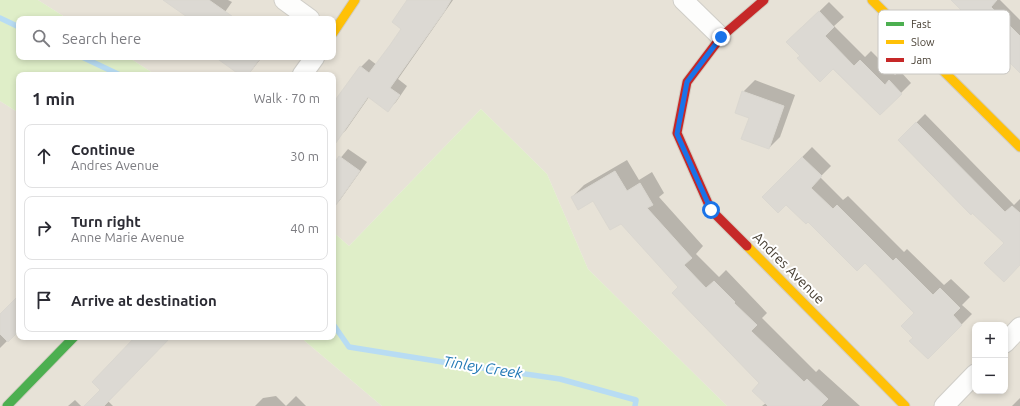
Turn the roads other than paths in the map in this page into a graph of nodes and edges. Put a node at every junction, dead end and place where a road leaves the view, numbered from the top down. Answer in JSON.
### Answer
{"nodes":[{"id":1,"x":284,"y":0,"type":"edge"},
{"id":2,"x":355,"y":0,"type":"edge"},
{"id":3,"x":684,"y":0,"type":"edge"},
{"id":4,"x":764,"y":0,"type":"edge"},
{"id":5,"x":872,"y":0,"type":"edge"},
{"id":6,"x":882,"y":10,"type":"edge"},
{"id":7,"x":306,"y":16,"type":"edge"},
{"id":8,"x":336,"y":28,"type":"edge"},
{"id":9,"x":721,"y":37,"type":"junction"},
{"id":10,"x":313,"y":60,"type":"edge"},
{"id":11,"x":304,"y":72,"type":"edge"},
{"id":12,"x":947,"y":74,"type":"edge"},
{"id":13,"x":1020,"y":147,"type":"edge"},
{"id":14,"x":1020,"y":327,"type":"edge"},
{"id":15,"x":71,"y":340,"type":"edge"},
{"id":16,"x":1008,"y":340,"type":"edge"},
{"id":17,"x":972,"y":377,"type":"edge"},
{"id":18,"x":7,"y":406,"type":"edge"},
{"id":19,"x":905,"y":406,"type":"edge"},
{"id":20,"x":944,"y":406,"type":"edge"}],
"edges":[{"from":1,"to":7,"type":"street"},
{"from":2,"to":8,"type":"street"},
{"from":3,"to":9,"type":"street"},
{"from":4,"to":9,"type":"street"},
{"from":5,"to":6,"type":"street"},
{"from":9,"to":19,"type":"street","name":"Andres Avenue"},
{"from":10,"to":11,"type":"street"},
{"from":12,"to":13,"type":"street"},
{"from":14,"to":16,"type":"street"},
{"from":15,"to":18,"type":"street"},
{"from":17,"to":20,"type":"street"}]}
